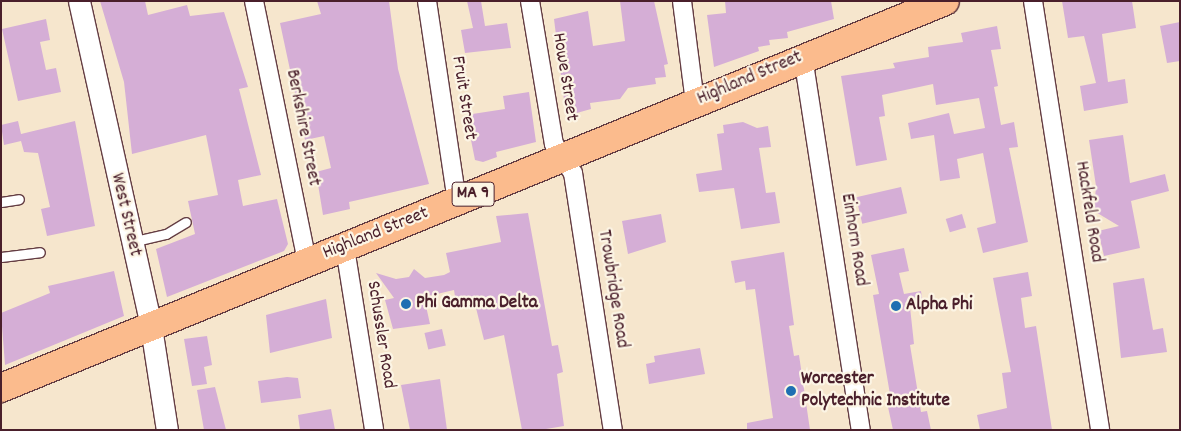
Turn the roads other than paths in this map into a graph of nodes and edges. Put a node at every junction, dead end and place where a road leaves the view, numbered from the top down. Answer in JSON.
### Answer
{"nodes":[{"id":1,"x":78,"y":1,"type":"edge"},
{"id":2,"x":254,"y":1,"type":"edge"},
{"id":3,"x":427,"y":1,"type":"edge"},
{"id":4,"x":530,"y":1,"type":"edge"},
{"id":5,"x":682,"y":1,"type":"edge"},
{"id":6,"x":945,"y":1,"type":"edge"},
{"id":7,"x":1034,"y":1,"type":"edge"},
{"id":8,"x":803,"y":57,"type":"junction"},
{"id":9,"x":695,"y":103,"type":"junction"},
{"id":10,"x":563,"y":157,"type":"junction"},
{"id":11,"x":19,"y":200,"type":"dead end"},
{"id":12,"x":457,"y":201,"type":"junction"},
{"id":13,"x":1,"y":202,"type":"edge"},
{"id":14,"x":186,"y":222,"type":"dead end"},
{"id":15,"x":131,"y":242,"type":"junction"},
{"id":16,"x":345,"y":248,"type":"junction"},
{"id":17,"x":40,"y":252,"type":"dead end"},
{"id":18,"x":1,"y":257,"type":"edge"},
{"id":19,"x":307,"y":262,"type":"junction"},
{"id":20,"x":151,"y":327,"type":"junction"},
{"id":21,"x":1,"y":388,"type":"edge"},
{"id":22,"x":167,"y":430,"type":"edge"},
{"id":23,"x":374,"y":430,"type":"edge"},
{"id":24,"x":612,"y":430,"type":"edge"},
{"id":25,"x":861,"y":430,"type":"edge"},
{"id":26,"x":1100,"y":430,"type":"edge"}],
"edges":[{"from":1,"to":15,"type":"street","name":"West Street"},
{"from":2,"to":19,"type":"street","name":"Berkshire Street"},
{"from":3,"to":12,"type":"street","name":"Fruit Street"},
{"from":4,"to":10,"type":"street","name":"Howe Street"},
{"from":5,"to":9,"type":"street"},
{"from":6,"to":8,"type":"highway","name":"Highland Street","number":"MA 9"},
{"from":7,"to":26,"type":"street","name":"Hackfeld Road"},
{"from":8,"to":9,"type":"highway","name":"Highland Street","number":"MA 9"},
{"from":8,"to":25,"type":"street","name":"Einhorn Road"},
{"from":9,"to":10,"type":"highway","name":"Highland Street","number":"MA 9"},
{"from":10,"to":12,"type":"highway","name":"Highland Street","number":"MA 9"},
{"from":10,"to":24,"type":"street","name":"Trowbridge Road"},
{"from":11,"to":13,"type":"lane"},
{"from":12,"to":16,"type":"highway","name":"Highland Street","number":"MA 9"},
{"from":14,"to":15,"type":"lane"},
{"from":15,"to":20,"type":"street","name":"West Street"},
{"from":16,"to":19,"type":"highway","name":"Highland Street","number":"MA 9"},
{"from":16,"to":23,"type":"street","name":"Schussler Road"},
{"from":17,"to":18,"type":"lane"},
{"from":19,"to":20,"type":"highway","name":"Highland Street","number":"MA 9"},
{"from":20,"to":21,"type":"highway","name":"Highland Street","number":"MA 9"},
{"from":20,"to":22,"type":"street","name":"West Street"}]}
